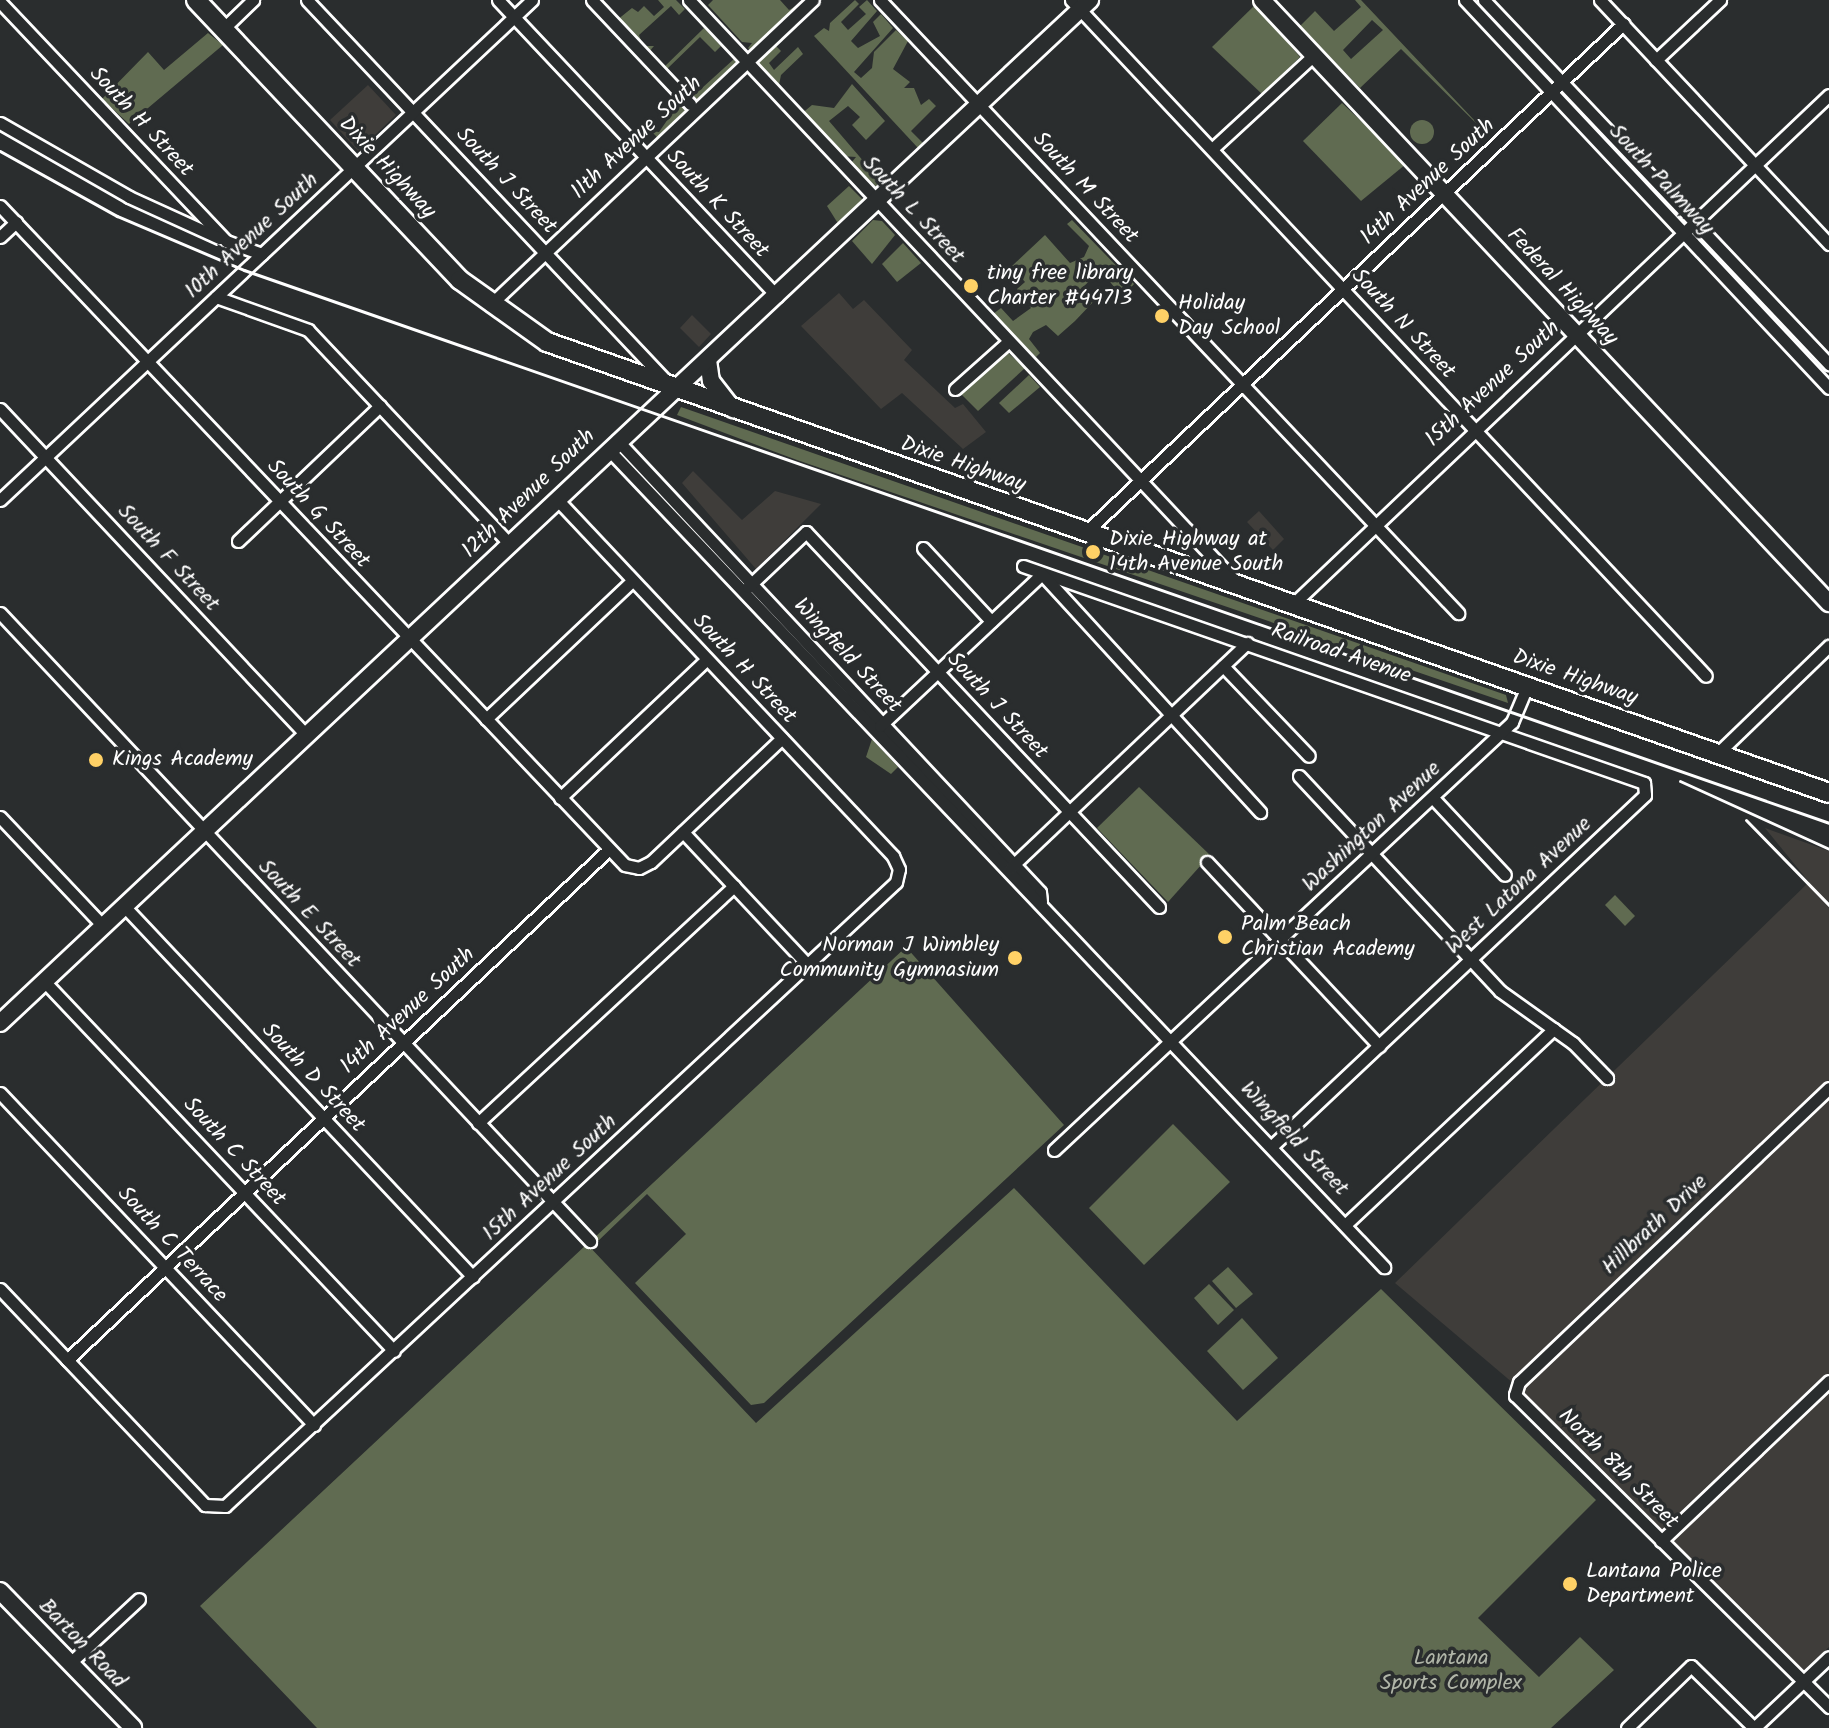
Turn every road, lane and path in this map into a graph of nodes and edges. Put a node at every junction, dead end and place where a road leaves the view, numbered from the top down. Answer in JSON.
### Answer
{"nodes":[{"id":1,"x":196,"y":0,"type":"edge"},
{"id":2,"x":253,"y":0,"type":"edge"},
{"id":3,"x":307,"y":0,"type":"edge"},
{"id":4,"x":498,"y":0,"type":"edge"},
{"id":5,"x":532,"y":0,"type":"edge"},
{"id":6,"x":592,"y":0,"type":"edge"},
{"id":7,"x":689,"y":0,"type":"edge"},
{"id":8,"x":812,"y":0,"type":"edge"},
{"id":9,"x":880,"y":0,"type":"edge"},
{"id":10,"x":1262,"y":0,"type":"edge"},
{"id":11,"x":1465,"y":0,"type":"edge"},
{"id":12,"x":1484,"y":0,"type":"edge"},
{"id":13,"x":1600,"y":0,"type":"edge"},
{"id":14,"x":1720,"y":0,"type":"edge"},
{"id":15,"x":0,"y":2,"type":"edge"},
{"id":16,"x":1081,"y":3,"type":"edge"},
{"id":17,"x":514,"y":17,"type":"junction"},
{"id":18,"x":1623,"y":24,"type":"junction"},
{"id":19,"x":223,"y":29,"type":"junction"},
{"id":20,"x":1314,"y":55,"type":"junction"},
{"id":21,"x":1656,"y":60,"type":"junction"},
{"id":22,"x":747,"y":62,"type":"junction"},
{"id":23,"x":1563,"y":83,"type":"junction"},
{"id":24,"x":1553,"y":92,"type":"junction"},
{"id":25,"x":1829,"y":95,"type":"edge"},
{"id":26,"x":690,"y":104,"type":"dead end"},
{"id":27,"x":978,"y":104,"type":"junction"},
{"id":28,"x":413,"y":112,"type":"junction"},
{"id":29,"x":0,"y":123,"type":"edge"},
{"id":30,"x":1212,"y":149,"type":"junction"},
{"id":31,"x":645,"y":157,"type":"junction"},
{"id":32,"x":1756,"y":165,"type":"junction"},
{"id":33,"x":353,"y":167,"type":"junction"},
{"id":34,"x":1444,"y":194,"type":"junction"},
{"id":35,"x":877,"y":199,"type":"junction"},
{"id":36,"x":0,"y":206,"type":"edge"},
{"id":37,"x":16,"y":222,"type":"junction"},
{"id":38,"x":1695,"y":222,"type":"junction"},
{"id":39,"x":1683,"y":233,"type":"junction"},
{"id":40,"x":0,"y":237,"type":"edge"},
{"id":41,"x":226,"y":241,"type":"junction"},
{"id":42,"x":1829,"y":244,"type":"edge"},
{"id":43,"x":545,"y":252,"type":"junction"},
{"id":44,"x":262,"y":254,"type":"junction"},
{"id":45,"x":1343,"y":289,"type":"junction"},
{"id":46,"x":777,"y":296,"type":"junction"},
{"id":47,"x":216,"y":297,"type":"junction"},
{"id":48,"x":489,"y":306,"type":"junction"},
{"id":49,"x":1576,"y":334,"type":"junction"},
{"id":50,"x":1009,"y":341,"type":"junction"},
{"id":51,"x":708,"y":360,"type":"junction"},
{"id":52,"x":1828,"y":360,"type":"edge"},
{"id":53,"x":147,"y":362,"type":"junction"},
{"id":54,"x":1813,"y":372,"type":"junction"},
{"id":55,"x":1241,"y":385,"type":"junction"},
{"id":56,"x":1829,"y":388,"type":"edge"},
{"id":57,"x":674,"y":389,"type":"junction"},
{"id":58,"x":955,"y":389,"type":"dead end"},
{"id":59,"x":380,"y":406,"type":"junction"},
{"id":60,"x":0,"y":409,"type":"edge"},
{"id":61,"x":734,"y":410,"type":"junction"},
{"id":62,"x":1474,"y":429,"type":"junction"},
{"id":63,"x":612,"y":445,"type":"junction"},
{"id":64,"x":46,"y":457,"type":"junction"},
{"id":65,"x":1140,"y":481,"type":"junction"},
{"id":66,"x":557,"y":499,"type":"junction"},
{"id":67,"x":0,"y":500,"type":"edge"},
{"id":68,"x":279,"y":502,"type":"junction"},
{"id":69,"x":1374,"y":524,"type":"junction"},
{"id":70,"x":1085,"y":533,"type":"junction"},
{"id":71,"x":238,"y":541,"type":"dead end"},
{"id":72,"x":509,"y":543,"type":"junction"},
{"id":73,"x":923,"y":548,"type":"dead end"},
{"id":74,"x":1023,"y":566,"type":"dead end"},
{"id":75,"x":1042,"y":574,"type":"junction"},
{"id":76,"x":633,"y":580,"type":"junction"},
{"id":77,"x":752,"y":584,"type":"junction"},
{"id":78,"x":1240,"y":586,"type":"junction"},
{"id":79,"x":742,"y":593,"type":"junction"},
{"id":80,"x":1829,"y":603,"type":"edge"},
{"id":81,"x":1291,"y":606,"type":"junction"},
{"id":82,"x":0,"y":613,"type":"edge"},
{"id":83,"x":1458,"y":613,"type":"dead end"},
{"id":84,"x":991,"y":621,"type":"junction"},
{"id":85,"x":780,"y":624,"type":"junction"},
{"id":86,"x":407,"y":639,"type":"junction"},
{"id":87,"x":1247,"y":643,"type":"junction"},
{"id":88,"x":1829,"y":646,"type":"edge"},
{"id":89,"x":707,"y":659,"type":"junction"},
{"id":90,"x":1223,"y":666,"type":"junction"},
{"id":91,"x":938,"y":672,"type":"junction"},
{"id":92,"x":1706,"y":676,"type":"dead end"},
{"id":93,"x":1527,"y":687,"type":"junction"},
{"id":94,"x":1170,"y":716,"type":"junction"},
{"id":95,"x":486,"y":719,"type":"junction"},
{"id":96,"x":878,"y":728,"type":"junction"},
{"id":97,"x":1502,"y":731,"type":"junction"},
{"id":98,"x":306,"y":735,"type":"junction"},
{"id":99,"x":782,"y":738,"type":"junction"},
{"id":100,"x":1717,"y":754,"type":"junction"},
{"id":101,"x":1309,"y":756,"type":"dead end"},
{"id":102,"x":1299,"y":776,"type":"dead end"},
{"id":103,"x":1644,"y":783,"type":"joint"},
{"id":104,"x":1829,"y":793,"type":"edge"},
{"id":105,"x":560,"y":798,"type":"junction"},
{"id":106,"x":1433,"y":798,"type":"junction"},
{"id":107,"x":1069,"y":811,"type":"junction"},
{"id":108,"x":1260,"y":812,"type":"dead end"},
{"id":109,"x":0,"y":817,"type":"edge"},
{"id":110,"x":204,"y":830,"type":"junction"},
{"id":111,"x":683,"y":832,"type":"junction"},
{"id":112,"x":609,"y":849,"type":"junction"},
{"id":113,"x":1372,"y":854,"type":"junction"},
{"id":114,"x":1207,"y":862,"type":"dead end"},
{"id":115,"x":1010,"y":868,"type":"junction"},
{"id":116,"x":899,"y":869,"type":"joint"},
{"id":117,"x":1505,"y":875,"type":"dead end"},
{"id":118,"x":734,"y":886,"type":"junction"},
{"id":119,"x":124,"y":906,"type":"junction"},
{"id":120,"x":1159,"y":907,"type":"dead end"},
{"id":121,"x":103,"y":926,"type":"junction"},
{"id":122,"x":1280,"y":941,"type":"junction"},
{"id":123,"x":1471,"y":959,"type":"junction"},
{"id":124,"x":808,"y":965,"type":"junction"},
{"id":125,"x":44,"y":981,"type":"junction"},
{"id":126,"x":0,"y":1021,"type":"edge"},
{"id":127,"x":1554,"y":1029,"type":"junction"},
{"id":128,"x":1174,"y":1041,"type":"junction"},
{"id":129,"x":403,"y":1043,"type":"junction"},
{"id":130,"x":1379,"y":1046,"type":"junction"},
{"id":131,"x":1607,"y":1078,"type":"dead end"},
{"id":132,"x":1829,"y":1088,"type":"edge"},
{"id":133,"x":0,"y":1093,"type":"edge"},
{"id":134,"x":324,"y":1118,"type":"junction"},
{"id":135,"x":478,"y":1123,"type":"junction"},
{"id":136,"x":1272,"y":1146,"type":"junction"},
{"id":137,"x":1054,"y":1150,"type":"dead end"},
{"id":138,"x":245,"y":1193,"type":"junction"},
{"id":139,"x":553,"y":1202,"type":"junction"},
{"id":140,"x":1346,"y":1224,"type":"junction"},
{"id":141,"x":590,"y":1241,"type":"dead end"},
{"id":142,"x":1384,"y":1267,"type":"dead end"},
{"id":143,"x":165,"y":1268,"type":"junction"},
{"id":144,"x":473,"y":1277,"type":"junction"},
{"id":145,"x":0,"y":1289,"type":"edge"},
{"id":146,"x":394,"y":1351,"type":"junction"},
{"id":147,"x":67,"y":1360,"type":"junction"},
{"id":148,"x":1829,"y":1381,"type":"edge"},
{"id":149,"x":1515,"y":1395,"type":"joint"},
{"id":150,"x":314,"y":1425,"type":"junction"},
{"id":151,"x":1661,"y":1541,"type":"junction"},
{"id":152,"x":0,"y":1591,"type":"edge"},
{"id":153,"x":139,"y":1599,"type":"dead end"},
{"id":154,"x":1829,"y":1657,"type":"edge"},
{"id":155,"x":70,"y":1663,"type":"junction"},
{"id":156,"x":1803,"y":1681,"type":"junction"},
{"id":157,"x":1829,"y":1707,"type":"edge"},
{"id":158,"x":133,"y":1728,"type":"edge"},
{"id":159,"x":1627,"y":1728,"type":"edge"}],
"edges":[{"from":1,"to":19,"type":"main road","name":"Dixie Highway"},
{"from":2,"to":19,"type":"street"},
{"from":3,"to":28,"type":"street","name":"South J Street"},
{"from":4,"to":17,"type":"street","name":"South K Street"},
{"from":5,"to":17,"type":"street","name":"10th Avenue South"},
{"from":6,"to":26,"type":"street"},
{"from":7,"to":22,"type":"street","name":"South L Street"},
{"from":8,"to":22,"type":"street","name":"11th Avenue South"},
{"from":9,"to":27,"type":"street","name":"South M Street"},
{"from":10,"to":20,"type":"street","name":"Federal Highway"},
{"from":11,"to":24,"type":"street","name":"South Palmway"},
{"from":12,"to":23,"type":"street","name":"South Palmway"},
{"from":13,"to":18,"type":"street"},
{"from":14,"to":21,"type":"street"},
{"from":15,"to":41,"type":"street","name":"South H Street"},
{"from":16,"to":27,"type":"street","name":"12th Avenue South"},
{"from":16,"to":30,"type":"street","name":"South N Street"},
{"from":17,"to":28,"type":"street","name":"10th Avenue South"},
{"from":17,"to":31,"type":"street","name":"South K Street"},
{"from":18,"to":21,"type":"street"},
{"from":18,"to":23,"type":"street","name":"14th Avenue South"},
{"from":19,"to":33,"type":"main road","name":"Dixie Highway"},
{"from":20,"to":30,"type":"street"},
{"from":20,"to":34,"type":"street","name":"Federal Highway"},
{"from":21,"to":32,"type":"street"},
{"from":22,"to":31,"type":"street","name":"11th Avenue South"},
{"from":22,"to":35,"type":"street","name":"South L Street"},
{"from":23,"to":24,"type":"street","name":"14th Avenue South"},
{"from":23,"to":38,"type":"street","name":"South Palmway"},
{"from":24,"to":34,"type":"street","name":"14th Avenue South"},
{"from":24,"to":39,"type":"street","name":"South Palmway"},
{"from":25,"to":32,"type":"street","name":"15th Avenue South"},
{"from":27,"to":35,"type":"street","name":"12th Avenue South"},
{"from":27,"to":55,"type":"street","name":"South M Street"},
{"from":28,"to":33,"type":"street","name":"10th Avenue South"},
{"from":28,"to":43,"type":"street","name":"South J Street"},
{"from":29,"to":41,"type":"street"},
{"from":30,"to":45,"type":"street","name":"South N Street"},
{"from":31,"to":43,"type":"street","name":"11th Avenue South"},
{"from":31,"to":46,"type":"street","name":"South K Street"},
{"from":32,"to":38,"type":"street","name":"15th Avenue South"},
{"from":32,"to":42,"type":"street"},
{"from":33,"to":44,"type":"street","name":"10th Avenue South"},
{"from":33,"to":48,"type":"main road","name":"Dixie Highway"},
{"from":34,"to":45,"type":"street","name":"14th Avenue South"},
{"from":34,"to":49,"type":"street","name":"Federal Highway"},
{"from":35,"to":46,"type":"street","name":"12th Avenue South"},
{"from":35,"to":50,"type":"street","name":"South L Street"},
{"from":36,"to":37,"type":"street","name":"South G Street"},
{"from":37,"to":40,"type":"street"},
{"from":37,"to":53,"type":"street","name":"South G Street"},
{"from":38,"to":39,"type":"street","name":"15th Avenue South"},
{"from":38,"to":52,"type":"street","name":"South Palmway"},
{"from":39,"to":49,"type":"street","name":"15th Avenue South"},
{"from":39,"to":54,"type":"street","name":"South Palmway"},
{"from":41,"to":44,"type":"street","name":"South H Street"},
{"from":43,"to":48,"type":"street","name":"11th Avenue South"},
{"from":43,"to":57,"type":"street","name":"South J Street"},
{"from":44,"to":47,"type":"street","name":"10th Avenue South"},
{"from":45,"to":55,"type":"street","name":"14th Avenue South"},
{"from":45,"to":62,"type":"street","name":"South N Street"},
{"from":46,"to":51,"type":"street","name":"12th Avenue South"},
{"from":47,"to":53,"type":"street","name":"10th Avenue South"},
{"from":47,"to":59,"type":"street"},
{"from":48,"to":57,"type":"main road","name":"Dixie Highway"},
{"from":49,"to":62,"type":"street","name":"15th Avenue South"},
{"from":49,"to":80,"type":"street","name":"Federal Highway"},
{"from":50,"to":58,"type":"street"},
{"from":50,"to":65,"type":"street","name":"South L Street"},
{"from":51,"to":57,"type":"street","name":"12th Avenue South"},
{"from":51,"to":61,"type":"street"},
{"from":52,"to":54,"type":"street"},
{"from":53,"to":64,"type":"street","name":"10th Avenue South"},
{"from":53,"to":68,"type":"street","name":"South G Street"},
{"from":54,"to":56,"type":"street","name":"South Palmway"},
{"from":55,"to":65,"type":"street","name":"14th Avenue South"},
{"from":55,"to":69,"type":"street","name":"South M Street"},
{"from":57,"to":61,"type":"main road","name":"Dixie Highway"},
{"from":57,"to":63,"type":"street","name":"12th Avenue South"},
{"from":59,"to":68,"type":"street"},
{"from":59,"to":72,"type":"street"},
{"from":60,"to":64,"type":"street","name":"South F Street"},
{"from":61,"to":70,"type":"main road","name":"Dixie Highway"},
{"from":62,"to":69,"type":"street","name":"15th Avenue South"},
{"from":62,"to":92,"type":"street","name":"South N Street"},
{"from":63,"to":66,"type":"street","name":"12th Avenue South"},
{"from":63,"to":77,"type":"street","name":"Wingfield Street"},
{"from":63,"to":79,"type":"street","name":"Wingfield Street"},
{"from":64,"to":67,"type":"street","name":"10th Avenue South"},
{"from":64,"to":98,"type":"street","name":"South F Street"},
{"from":65,"to":70,"type":"street","name":"14th Avenue South"},
{"from":65,"to":78,"type":"street","name":"South L Street"},
{"from":66,"to":72,"type":"street","name":"12th Avenue South"},
{"from":66,"to":76,"type":"street","name":"South H Street"},
{"from":68,"to":71,"type":"street"},
{"from":68,"to":86,"type":"street","name":"South G Street"},
{"from":69,"to":81,"type":"street","name":"15th Avenue South"},
{"from":69,"to":83,"type":"street","name":"South M Street"},
{"from":70,"to":78,"type":"main road","name":"Dixie Highway"},
{"from":72,"to":86,"type":"street","name":"12th Avenue South"},
{"from":73,"to":84,"type":"street"},
{"from":74,"to":75,"type":"street","name":"Railroad Avenue"},
{"from":75,"to":84,"type":"street"},
{"from":75,"to":87,"type":"street","name":"Railroad Avenue"},
{"from":75,"to":94,"type":"street"},
{"from":76,"to":89,"type":"street","name":"South H Street"},
{"from":76,"to":95,"type":"street"},
{"from":77,"to":79,"type":"street"},
{"from":77,"to":85,"type":"street","name":"Wingfield Street"},
{"from":77,"to":91,"type":"street","name":"South J Street"},
{"from":78,"to":81,"type":"main road","name":"Dixie Highway"},
{"from":79,"to":85,"type":"street","name":"Wingfield Street"},
{"from":81,"to":93,"type":"main road","name":"Dixie Highway"},
{"from":82,"to":110,"type":"street","name":"South E Street"},
{"from":84,"to":91,"type":"street"},
{"from":85,"to":96,"type":"street","name":"Wingfield Street"},
{"from":86,"to":95,"type":"street","name":"South G Street"},
{"from":86,"to":98,"type":"street","name":"12th Avenue South"},
{"from":87,"to":90,"type":"street"},
{"from":87,"to":97,"type":"street","name":"Railroad Avenue"},
{"from":88,"to":100,"type":"street"},
{"from":89,"to":99,"type":"street","name":"South H Street"},
{"from":89,"to":105,"type":"street"},
{"from":90,"to":94,"type":"street"},
{"from":90,"to":101,"type":"street"},
{"from":91,"to":96,"type":"street"},
{"from":91,"to":107,"type":"street","name":"South J Street"},
{"from":93,"to":97,"type":"street","name":"Washington Avenue"},
{"from":93,"to":100,"type":"main road","name":"Dixie Highway"},
{"from":94,"to":107,"type":"street"},
{"from":94,"to":108,"type":"street"},
{"from":95,"to":105,"type":"street","name":"South G Street"},
{"from":96,"to":115,"type":"street","name":"Wingfield Street"},
{"from":97,"to":103,"type":"street","name":"Railroad Avenue"},
{"from":97,"to":106,"type":"street","name":"Washington Avenue"},
{"from":98,"to":110,"type":"street","name":"12th Avenue South"},
{"from":99,"to":111,"type":"street"},
{"from":99,"to":116,"type":"street","name":"South H Street"},
{"from":100,"to":104,"type":"main road","name":"Dixie Highway"},
{"from":102,"to":113,"type":"street"},
{"from":103,"to":123,"type":"street","name":"West Latona Avenue"},
{"from":105,"to":112,"type":"street","name":"South G Street"},
{"from":106,"to":113,"type":"street","name":"Washington Avenue"},
{"from":106,"to":117,"type":"street"},
{"from":107,"to":115,"type":"street"},
{"from":107,"to":120,"type":"street","name":"South J Street"},
{"from":109,"to":121,"type":"street"},
{"from":110,"to":119,"type":"street","name":"12th Avenue South"},
{"from":110,"to":129,"type":"street","name":"South E Street"},
{"from":111,"to":112,"type":"street"},
{"from":111,"to":118,"type":"street"},
{"from":112,"to":129,"type":"street","name":"14th Avenue South"},
{"from":113,"to":122,"type":"street","name":"Washington Avenue"},
{"from":113,"to":123,"type":"street"},
{"from":114,"to":122,"type":"street"},
{"from":115,"to":128,"type":"street","name":"Wingfield Street"},
{"from":116,"to":124,"type":"street","name":"15th Avenue South"},
{"from":118,"to":124,"type":"street"},
{"from":118,"to":135,"type":"street"},
{"from":119,"to":121,"type":"street","name":"12th Avenue South"},
{"from":119,"to":134,"type":"street","name":"South D Street"},
{"from":121,"to":125,"type":"street","name":"12th Avenue South"},
{"from":122,"to":128,"type":"street","name":"Washington Avenue"},
{"from":122,"to":130,"type":"street"},
{"from":123,"to":127,"type":"street"},
{"from":123,"to":130,"type":"street","name":"West Latona Avenue"},
{"from":124,"to":139,"type":"street","name":"15th Avenue South"},
{"from":125,"to":126,"type":"street","name":"12th Avenue South"},
{"from":125,"to":138,"type":"street","name":"South C Street"},
{"from":127,"to":131,"type":"street"},
{"from":127,"to":140,"type":"street"},
{"from":128,"to":136,"type":"street","name":"Wingfield Street"},
{"from":128,"to":137,"type":"street","name":"Washington Avenue"},
{"from":129,"to":134,"type":"street","name":"14th Avenue South"},
{"from":129,"to":135,"type":"street","name":"South E Street"},
{"from":130,"to":136,"type":"street","name":"West Latona Avenue"},
{"from":132,"to":149,"type":"street","name":"Hillbrath Drive"},
{"from":133,"to":143,"type":"street","name":"South C Terrace"},
{"from":134,"to":138,"type":"street","name":"14th Avenue South"},
{"from":134,"to":144,"type":"street","name":"South D Street"},
{"from":135,"to":139,"type":"street","name":"South E Street"},
{"from":136,"to":140,"type":"street","name":"Wingfield Street"},
{"from":138,"to":143,"type":"street","name":"14th Avenue South"},
{"from":138,"to":146,"type":"street","name":"South C Street"},
{"from":139,"to":141,"type":"street","name":"South E Street"},
{"from":139,"to":144,"type":"street","name":"15th Avenue South"},
{"from":140,"to":142,"type":"street","name":"Wingfield Street"},
{"from":143,"to":147,"type":"street","name":"14th Avenue South"},
{"from":143,"to":150,"type":"street","name":"South C Terrace"},
{"from":144,"to":146,"type":"street","name":"15th Avenue South"},
{"from":145,"to":147,"type":"street"},
{"from":146,"to":150,"type":"street","name":"15th Avenue South"},
{"from":147,"to":150,"type":"street","name":"15th Avenue South"},
{"from":148,"to":151,"type":"street"},
{"from":149,"to":151,"type":"street","name":"North 8th Street"},
{"from":151,"to":156,"type":"street","name":"North 8th Street"},
{"from":152,"to":155,"type":"street","name":"Barton Road"},
{"from":153,"to":155,"type":"street"},
{"from":154,"to":156,"type":"street"},
{"from":155,"to":158,"type":"street","name":"Barton Road"},
{"from":156,"to":157,"type":"street","name":"North 8th Street"},
{"from":156,"to":159,"type":"street"}]}
